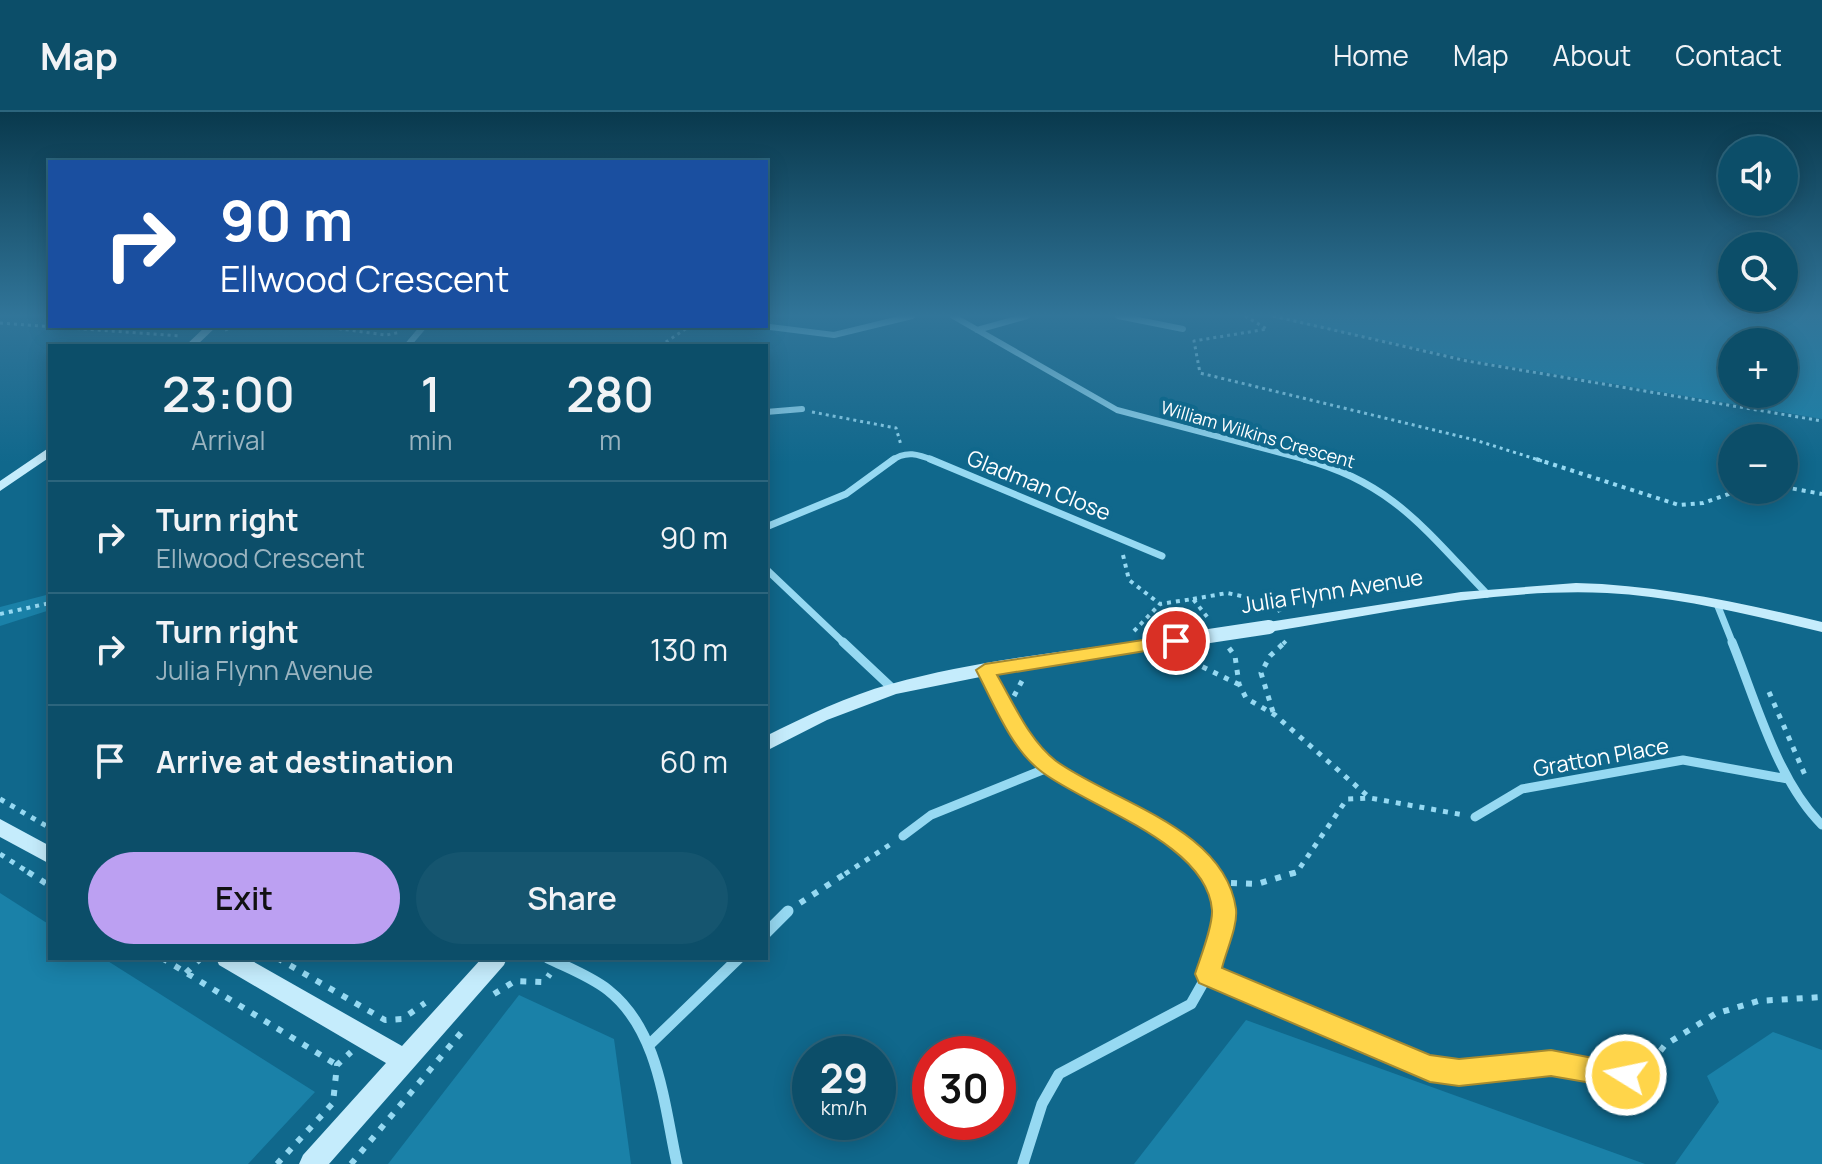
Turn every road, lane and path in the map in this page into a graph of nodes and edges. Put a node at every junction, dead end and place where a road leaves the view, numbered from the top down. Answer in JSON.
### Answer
{"nodes":[{"id":1,"x":1035,"y":365,"type":"edge"},
{"id":2,"x":1199,"y":365,"type":"edge"},
{"id":3,"x":1491,"y":365,"type":"edge"},
{"id":4,"x":802,"y":409,"type":"joint"},
{"id":5,"x":768,"y":412,"type":"edge"},
{"id":6,"x":1822,"y":421,"type":"edge"},
{"id":7,"x":901,"y":450,"type":"junction"},
{"id":8,"x":48,"y":452,"type":"edge"},
{"id":9,"x":0,"y":487,"type":"edge"},
{"id":10,"x":1798,"y":490,"type":"edge"},
{"id":11,"x":1822,"y":494,"type":"edge"},
{"id":12,"x":1718,"y":498,"type":"edge"},
{"id":13,"x":768,"y":526,"type":"edge"},
{"id":14,"x":1119,"y":537,"type":"junction"},
{"id":15,"x":1162,"y":556,"type":"dead end"},
{"id":16,"x":768,"y":571,"type":"edge"},
{"id":17,"x":1487,"y":594,"type":"junction"},
{"id":18,"x":48,"y":603,"type":"edge"},
{"id":19,"x":1717,"y":604,"type":"junction"},
{"id":20,"x":0,"y":614,"type":"edge"},
{"id":21,"x":1210,"y":622,"type":"dead end"},
{"id":22,"x":1822,"y":627,"type":"edge"},
{"id":23,"x":1273,"y":633,"type":"junction"},
{"id":24,"x":1294,"y":636,"type":"dead end"},
{"id":25,"x":1227,"y":645,"type":"dead end"},
{"id":26,"x":1173,"y":648,"type":"junction"},
{"id":27,"x":1144,"y":659,"type":"dead end"},
{"id":28,"x":985,"y":670,"type":"junction"},
{"id":29,"x":1261,"y":673,"type":"dead end"},
{"id":30,"x":1024,"y":677,"type":"dead end"},
{"id":31,"x":1767,"y":688,"type":"dead end"},
{"id":32,"x":893,"y":689,"type":"junction"},
{"id":33,"x":1002,"y":700,"type":"junction"},
{"id":34,"x":1275,"y":715,"type":"junction"},
{"id":35,"x":768,"y":743,"type":"edge"},
{"id":36,"x":1050,"y":767,"type":"junction"},
{"id":37,"x":1788,"y":779,"type":"junction"},
{"id":38,"x":1809,"y":784,"type":"dead end"},
{"id":39,"x":1370,"y":798,"type":"junction"},
{"id":40,"x":0,"y":799,"type":"edge"},
{"id":41,"x":1475,"y":817,"type":"joint"},
{"id":42,"x":1822,"y":825,"type":"edge"},
{"id":43,"x":0,"y":827,"type":"edge"},
{"id":44,"x":48,"y":827,"type":"edge"},
{"id":45,"x":903,"y":836,"type":"joint"},
{"id":46,"x":0,"y":854,"type":"edge"},
{"id":47,"x":48,"y":855,"type":"edge"},
{"id":48,"x":1216,"y":883,"type":"junction"},
{"id":49,"x":48,"y":885,"type":"edge"},
{"id":50,"x":788,"y":911,"type":"joint"},
{"id":51,"x":768,"y":931,"type":"edge"},
{"id":52,"x":165,"y":960,"type":"edge"},
{"id":53,"x":199,"y":960,"type":"edge"},
{"id":54,"x":230,"y":960,"type":"edge"},
{"id":55,"x":280,"y":960,"type":"edge"},
{"id":56,"x":494,"y":960,"type":"edge"},
{"id":57,"x":737,"y":960,"type":"edge"},
{"id":58,"x":553,"y":961,"type":"edge"},
{"id":59,"x":186,"y":973,"type":"junction"},
{"id":60,"x":1208,"y":974,"type":"junction"},
{"id":61,"x":1822,"y":997,"type":"edge"},
{"id":62,"x":428,"y":1001,"type":"dead end"},
{"id":63,"x":484,"y":1006,"type":"dead end"},
{"id":64,"x":474,"y":1018,"type":"dead end"},
{"id":65,"x":385,"y":1020,"type":"junction"},
{"id":66,"x":365,"y":1038,"type":"junction"},
{"id":67,"x":649,"y":1045,"type":"junction"},
{"id":68,"x":405,"y":1061,"type":"junction"},
{"id":69,"x":337,"y":1065,"type":"junction"},
{"id":70,"x":1626,"y":1075,"type":"joint"},
{"id":71,"x":277,"y":1164,"type":"edge"},
{"id":72,"x":312,"y":1164,"type":"edge"},
{"id":73,"x":351,"y":1164,"type":"edge"},
{"id":74,"x":677,"y":1164,"type":"edge"},
{"id":75,"x":1023,"y":1164,"type":"edge"}],
"edges":[{"from":1,"to":17,"type":"street","name":"William Wilkins Crescent"},
{"from":2,"to":12,"type":"path"},
{"from":3,"to":6,"type":"path"},
{"from":4,"to":5,"type":"street"},
{"from":4,"to":7,"type":"path"},
{"from":7,"to":13,"type":"street"},
{"from":7,"to":14,"type":"street","name":"Gladman Close"},
{"from":8,"to":9,"type":"street"},
{"from":10,"to":11,"type":"path"},
{"from":14,"to":15,"type":"street","name":"Gladman Close"},
{"from":14,"to":21,"type":"path"},
{"from":16,"to":32,"type":"street"},
{"from":17,"to":19,"type":"street","name":"Julia Flynn Avenue"},
{"from":17,"to":23,"type":"street","name":"Julia Flynn Avenue"},
{"from":18,"to":20,"type":"path"},
{"from":19,"to":22,"type":"street","name":"Julia Flynn Avenue"},
{"from":19,"to":37,"type":"street"},
{"from":23,"to":24,"type":"path"},
{"from":23,"to":26,"type":"street","name":"Julia Flynn Avenue","bridge":true},
{"from":25,"to":34,"type":"path"},
{"from":26,"to":27,"type":"path"},
{"from":26,"to":28,"type":"street","name":"Julia Flynn Avenue"},
{"from":28,"to":32,"type":"street","name":"Julia Flynn Avenue"},
{"from":28,"to":33,"type":"street"},
{"from":29,"to":34,"type":"path"},
{"from":30,"to":33,"type":"path"},
{"from":31,"to":38,"type":"path"},
{"from":32,"to":35,"type":"street","name":"Julia Flynn Avenue"},
{"from":33,"to":36,"type":"street"},
{"from":34,"to":39,"type":"path"},
{"from":36,"to":45,"type":"street"},
{"from":36,"to":48,"type":"street"},
{"from":37,"to":41,"type":"street","name":"Gratton Place"},
{"from":37,"to":42,"type":"street"},
{"from":39,"to":41,"type":"path"},
{"from":39,"to":48,"type":"path"},
{"from":40,"to":44,"type":"path"},
{"from":43,"to":47,"type":"street"},
{"from":45,"to":50,"type":"path"},
{"from":46,"to":49,"type":"path"},
{"from":48,"to":60,"type":"street"},
{"from":50,"to":51,"type":"street"},
{"from":52,"to":59,"type":"path"},
{"from":53,"to":59,"type":"path"},
{"from":54,"to":66,"type":"street"},
{"from":55,"to":65,"type":"path"},
{"from":56,"to":68,"type":"street"},
{"from":57,"to":67,"type":"street"},
{"from":58,"to":63,"type":"path"},
{"from":58,"to":67,"type":"street"},
{"from":59,"to":69,"type":"path"},
{"from":60,"to":70,"type":"street"},
{"from":60,"to":75,"type":"street"},
{"from":61,"to":70,"type":"path"},
{"from":62,"to":65,"type":"path"},
{"from":64,"to":73,"type":"path"},
{"from":65,"to":66,"type":"path"},
{"from":66,"to":68,"type":"street"},
{"from":66,"to":69,"type":"path"},
{"from":67,"to":74,"type":"street"},
{"from":68,"to":72,"type":"street"},
{"from":69,"to":71,"type":"path"}]}
